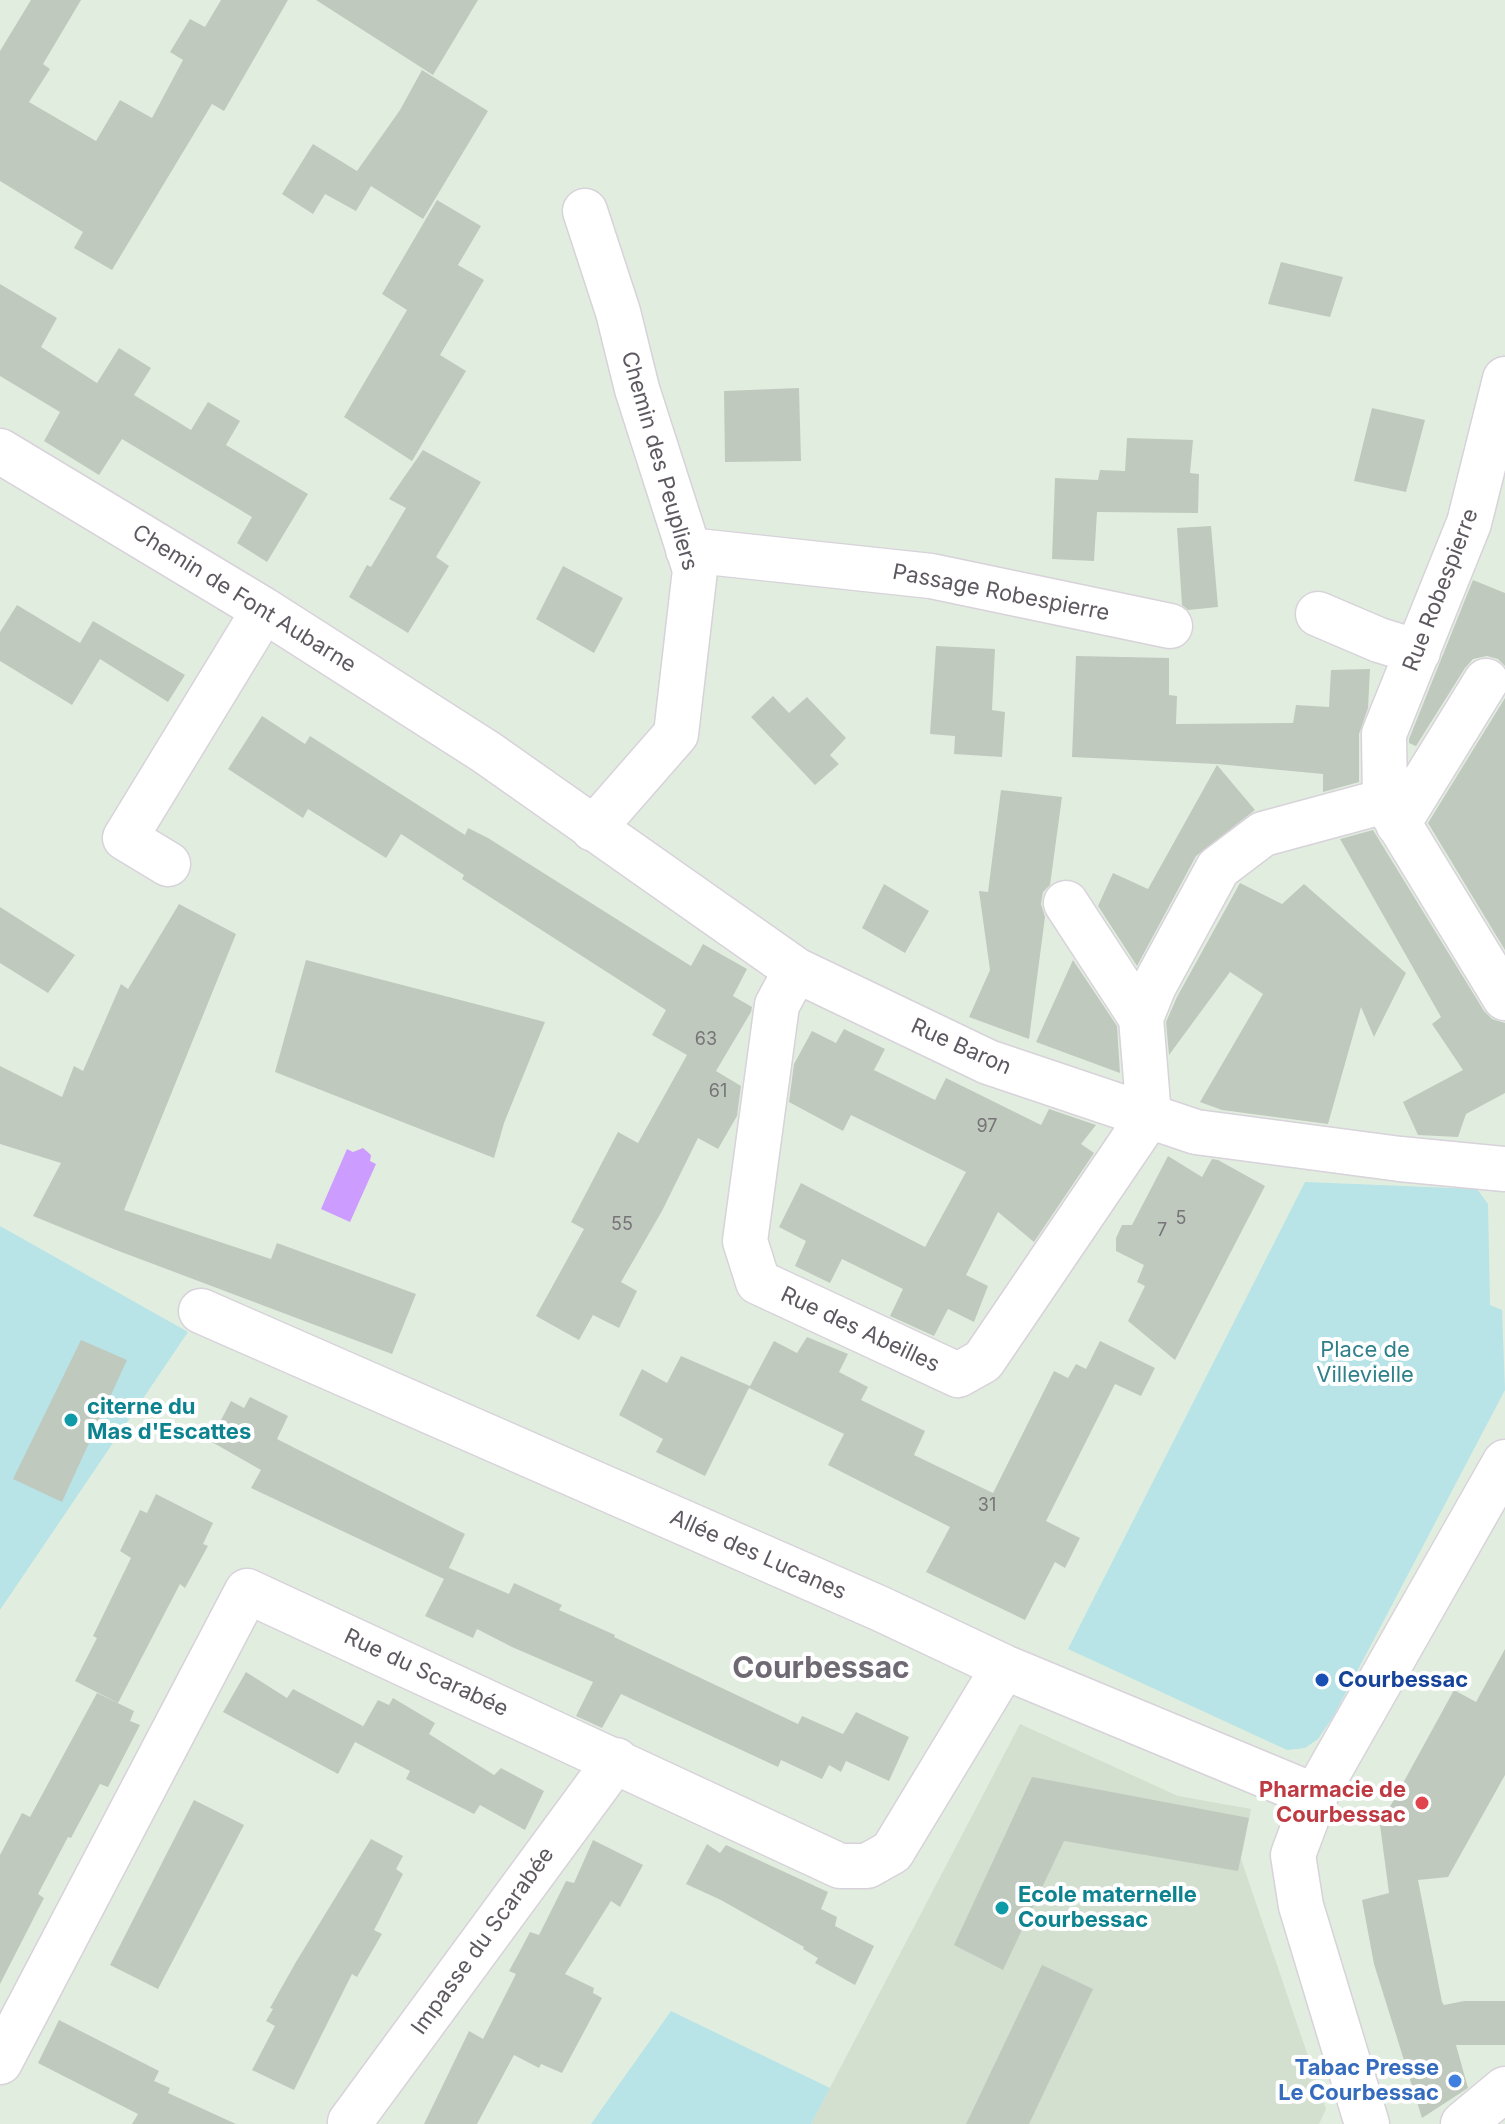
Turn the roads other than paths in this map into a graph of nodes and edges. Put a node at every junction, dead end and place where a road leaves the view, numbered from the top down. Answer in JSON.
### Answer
{"nodes":[{"id":1,"x":585,"y":211,"type":"dead end"},
{"id":2,"x":1505,"y":379,"type":"edge"},
{"id":3,"x":0,"y":451,"type":"edge"},
{"id":4,"x":688,"y":550,"type":"junction"},
{"id":5,"x":264,"y":610,"type":"junction"},
{"id":6,"x":1318,"y":614,"type":"dead end"},
{"id":7,"x":1170,"y":626,"type":"dead end"},
{"id":8,"x":1418,"y":652,"type":"junction"},
{"id":9,"x":1486,"y":681,"type":"dead end"},
{"id":10,"x":486,"y":752,"type":"joint"},
{"id":11,"x":1392,"y":813,"type":"junction"},
{"id":12,"x":593,"y":829,"type":"junction"},
{"id":13,"x":168,"y":864,"type":"dead end"},
{"id":14,"x":1066,"y":903,"type":"dead end"},
{"id":15,"x":796,"y":970,"type":"junction"},
{"id":16,"x":1505,"y":998,"type":"edge"},
{"id":17,"x":1141,"y":1018,"type":"junction"},
{"id":18,"x":1149,"y":1116,"type":"junction"},
{"id":19,"x":1505,"y":1169,"type":"edge"},
{"id":20,"x":201,"y":1311,"type":"dead end"},
{"id":21,"x":1505,"y":1462,"type":"edge"},
{"id":22,"x":1004,"y":1667,"type":"junction"},
{"id":23,"x":616,"y":1760,"type":"junction"},
{"id":24,"x":1315,"y":1796,"type":"junction"},
{"id":25,"x":0,"y":2062,"type":"edge"},
{"id":26,"x":1505,"y":2089,"type":"edge"},
{"id":27,"x":350,"y":2122,"type":"edge"},
{"id":28,"x":1366,"y":2124,"type":"edge"},
{"id":29,"x":1463,"y":2124,"type":"edge"}],
"edges":[{"from":1,"to":4,"type":"street","name":"Chemin des Peupliers"},
{"from":2,"to":8,"type":"street","name":"Rue Robespierre"},
{"from":3,"to":5,"type":"street","name":"Chemin de Font Aubarne"},
{"from":4,"to":7,"type":"street","name":"Passage Robespierre"},
{"from":4,"to":12,"type":"street","name":"Chemin des Peupliers"},
{"from":5,"to":10,"type":"street","name":"Chemin de Font Aubarne"},
{"from":5,"to":13,"type":"street"},
{"from":6,"to":8,"type":"street"},
{"from":8,"to":11,"type":"street","name":"Rue Robespierre"},
{"from":9,"to":11,"type":"street"},
{"from":10,"to":12,"type":"street","name":"Rue Baron"},
{"from":11,"to":16,"type":"street"},
{"from":11,"to":17,"type":"street"},
{"from":12,"to":15,"type":"street","name":"Rue Baron"},
{"from":14,"to":17,"type":"street"},
{"from":15,"to":18,"type":"street","name":"Rue Baron"},
{"from":15,"to":18,"type":"street","name":"Rue des Abeilles"},
{"from":17,"to":18,"type":"street"},
{"from":18,"to":19,"type":"street","name":"Rue Baron"},
{"from":20,"to":22,"type":"street","name":"Allée des Lucanes"},
{"from":21,"to":24,"type":"street"},
{"from":22,"to":23,"type":"street","name":"Rue du Scarabée"},
{"from":22,"to":24,"type":"street","name":"Allée des Lucanes"},
{"from":23,"to":25,"type":"street","name":"Rue du Scarabée"},
{"from":23,"to":27,"type":"street","name":"Impasse du Scarabée"},
{"from":24,"to":28,"type":"street"},
{"from":26,"to":29,"type":"street"}]}
